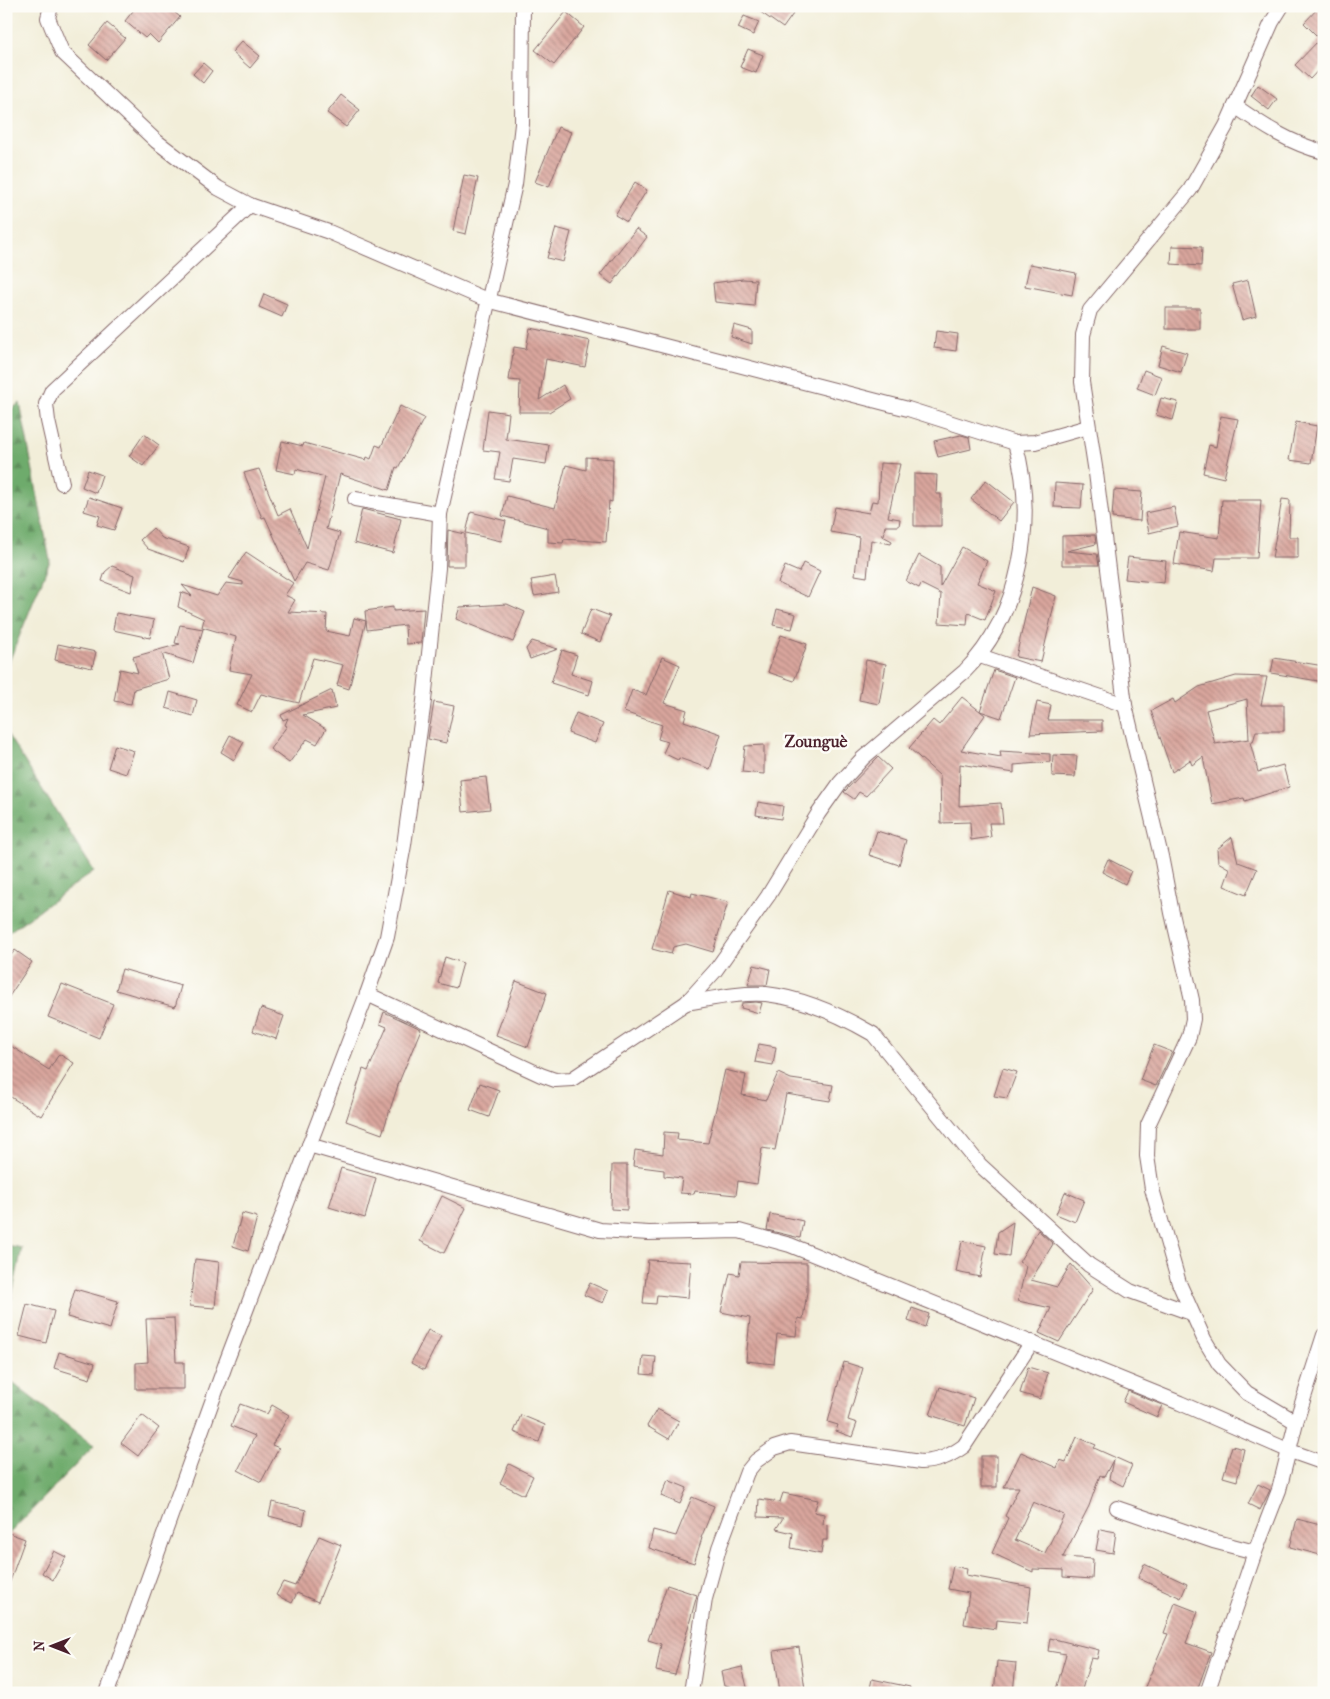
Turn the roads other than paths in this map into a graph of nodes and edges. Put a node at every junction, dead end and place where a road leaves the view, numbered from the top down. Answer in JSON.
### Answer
{"nodes":[{"id":1,"x":51,"y":6,"type":"edge"},
{"id":2,"x":523,"y":6,"type":"edge"},
{"id":3,"x":1282,"y":6,"type":"edge"},
{"id":4,"x":1235,"y":106,"type":"junction"},
{"id":5,"x":1324,"y":152,"type":"edge"},
{"id":6,"x":250,"y":205,"type":"junction"},
{"id":7,"x":488,"y":300,"type":"junction"},
{"id":8,"x":1088,"y":427,"type":"junction"},
{"id":9,"x":1015,"y":444,"type":"junction"},
{"id":10,"x":62,"y":483,"type":"dead end"},
{"id":11,"x":355,"y":499,"type":"dead end"},
{"id":12,"x":440,"y":514,"type":"junction"},
{"id":13,"x":980,"y":656,"type":"junction"},
{"id":14,"x":1125,"y":705,"type":"junction"},
{"id":15,"x":367,"y":994,"type":"junction"},
{"id":16,"x":686,"y":1003,"type":"junction"},
{"id":17,"x":309,"y":1145,"type":"junction"},
{"id":18,"x":1191,"y":1313,"type":"junction"},
{"id":19,"x":1324,"y":1335,"type":"edge"},
{"id":20,"x":1032,"y":1342,"type":"junction"},
{"id":21,"x":1296,"y":1422,"type":"junction"},
{"id":22,"x":1290,"y":1451,"type":"junction"},
{"id":23,"x":1324,"y":1463,"type":"edge"},
{"id":24,"x":1117,"y":1508,"type":"dead end"},
{"id":25,"x":1254,"y":1552,"type":"junction"},
{"id":26,"x":107,"y":1693,"type":"edge"},
{"id":27,"x":692,"y":1693,"type":"edge"},
{"id":28,"x":1207,"y":1693,"type":"edge"}],
"edges":[{"from":1,"to":6,"type":"street"},
{"from":2,"to":7,"type":"street"},
{"from":3,"to":4,"type":"street"},
{"from":4,"to":5,"type":"street"},
{"from":4,"to":8,"type":"street"},
{"from":6,"to":7,"type":"street"},
{"from":6,"to":10,"type":"street"},
{"from":7,"to":9,"type":"street"},
{"from":7,"to":12,"type":"street"},
{"from":8,"to":9,"type":"street"},
{"from":8,"to":14,"type":"street"},
{"from":9,"to":13,"type":"street"},
{"from":11,"to":12,"type":"street"},
{"from":12,"to":15,"type":"street"},
{"from":13,"to":14,"type":"street"},
{"from":13,"to":16,"type":"street"},
{"from":14,"to":18,"type":"street"},
{"from":15,"to":16,"type":"street"},
{"from":15,"to":17,"type":"street"},
{"from":16,"to":18,"type":"street"},
{"from":17,"to":20,"type":"street"},
{"from":17,"to":26,"type":"street"},
{"from":18,"to":21,"type":"street"},
{"from":19,"to":21,"type":"street"},
{"from":20,"to":22,"type":"street"},
{"from":20,"to":27,"type":"street"},
{"from":21,"to":22,"type":"street"},
{"from":22,"to":23,"type":"street"},
{"from":22,"to":25,"type":"street"},
{"from":24,"to":25,"type":"street"},
{"from":25,"to":28,"type":"street"}]}
